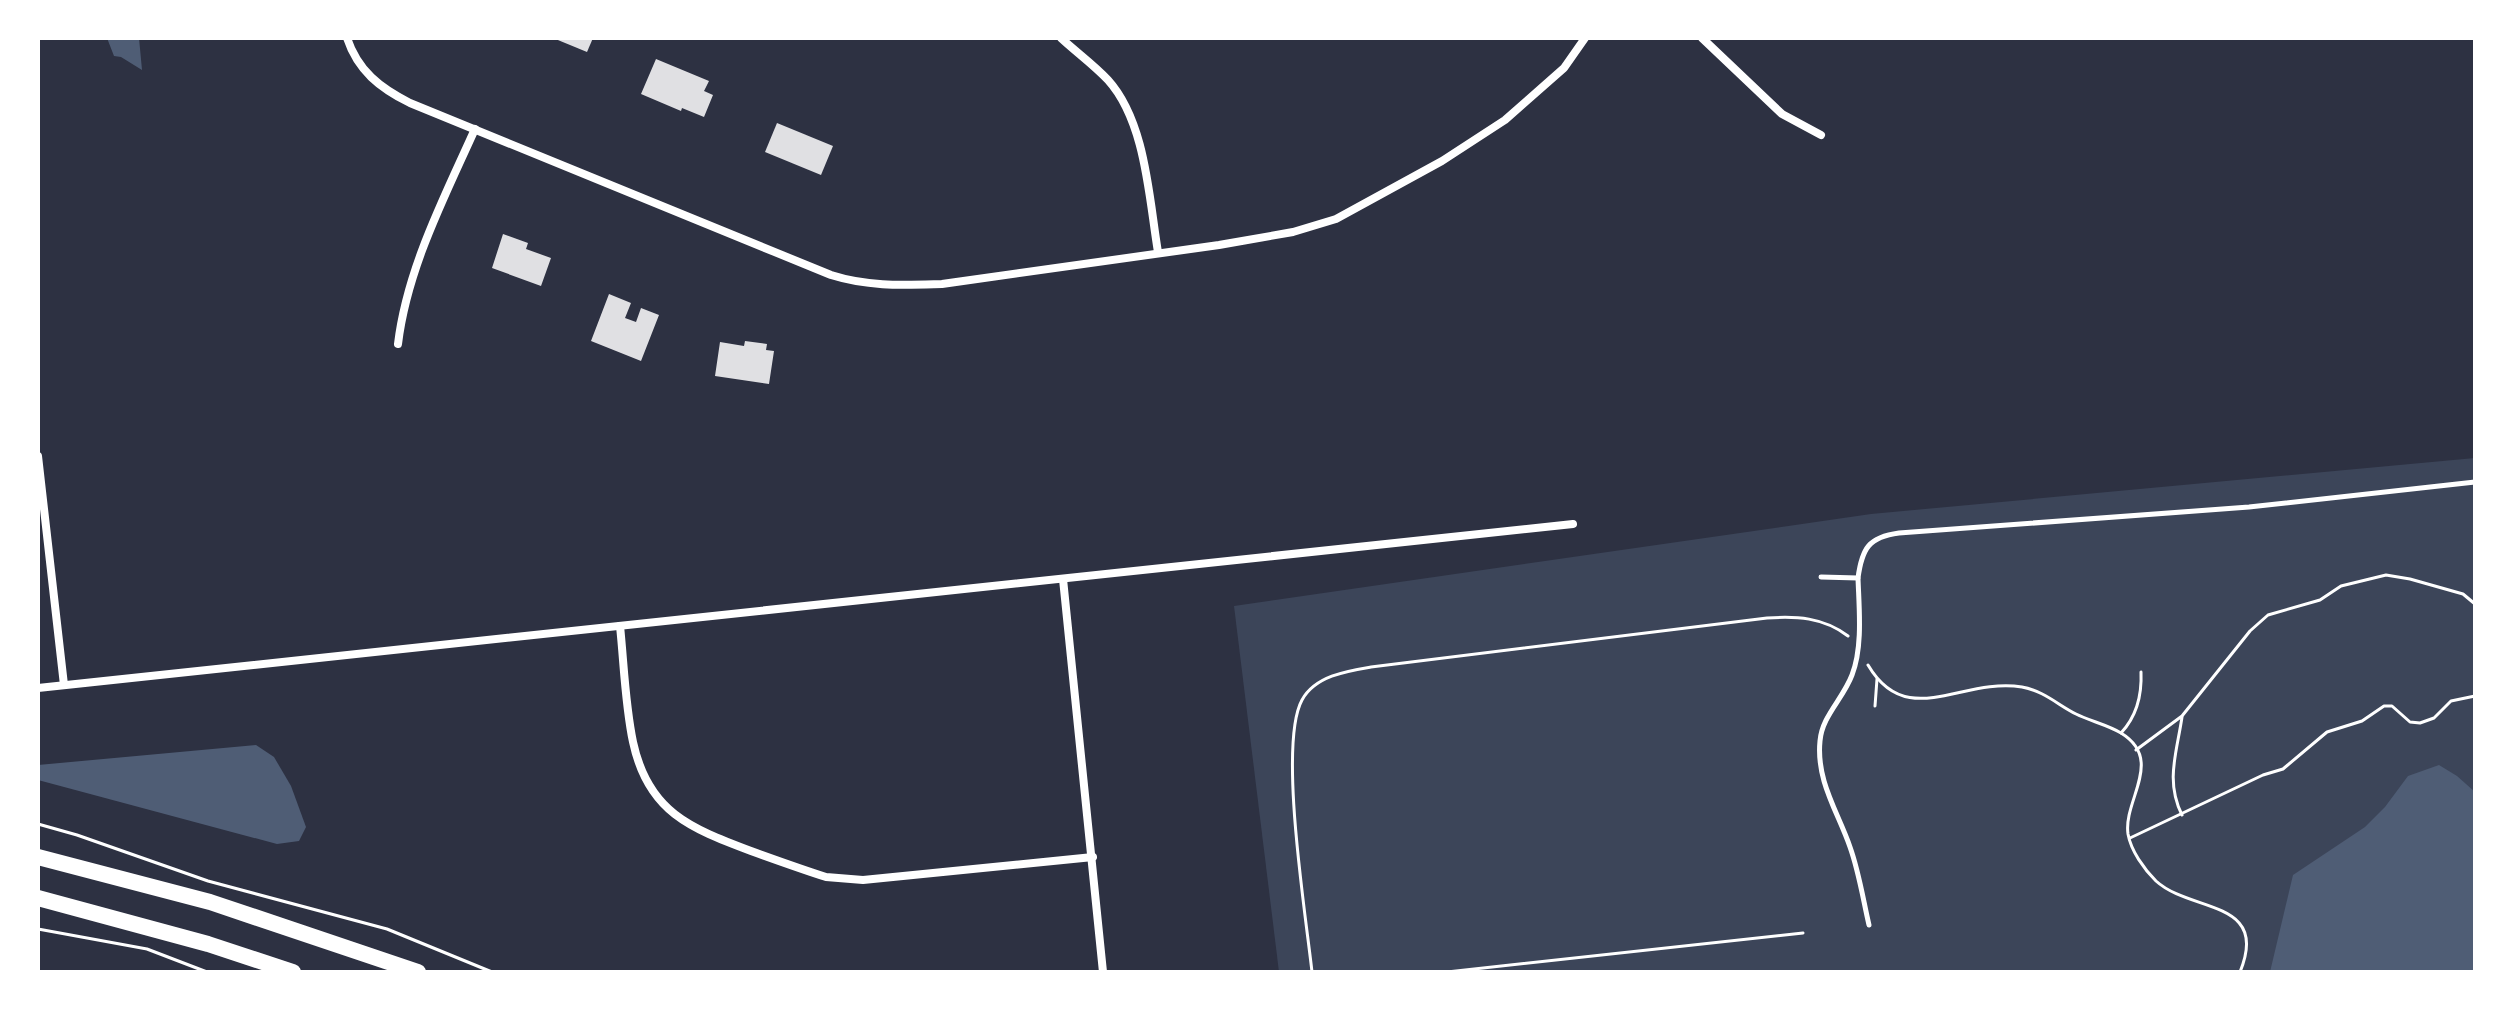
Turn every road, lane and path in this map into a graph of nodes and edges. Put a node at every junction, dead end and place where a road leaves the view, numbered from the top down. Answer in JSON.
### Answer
{"nodes":[{"id":1,"x":347,"y":38,"type":"edge"},
{"id":2,"x":1061,"y":38,"type":"edge"},
{"id":3,"x":1585,"y":38,"type":"edge"},
{"id":4,"x":1702,"y":38,"type":"edge"},
{"id":5,"x":475,"y":129,"type":"junction"},
{"id":6,"x":1821,"y":135,"type":"dead end"},
{"id":7,"x":1158,"y":252,"type":"junction"},
{"id":8,"x":398,"y":344,"type":"dead end"},
{"id":9,"x":38,"y":456,"type":"edge"},
{"id":10,"x":2475,"y":482,"type":"edge"},
{"id":11,"x":1573,"y":524,"type":"dead end"},
{"id":12,"x":1821,"y":577,"type":"dead end"},
{"id":13,"x":1858,"y":578,"type":"junction"},
{"id":14,"x":1063,"y":579,"type":"junction"},
{"id":15,"x":2475,"y":604,"type":"edge"},
{"id":16,"x":620,"y":626,"type":"junction"},
{"id":17,"x":1857,"y":647,"type":"junction"},
{"id":18,"x":2141,"y":672,"type":"dead end"},
{"id":19,"x":1877,"y":679,"type":"junction"},
{"id":20,"x":64,"y":685,"type":"junction"},
{"id":21,"x":38,"y":688,"type":"edge"},
{"id":22,"x":2475,"y":696,"type":"edge"},
{"id":23,"x":1875,"y":706,"type":"dead end"},
{"id":24,"x":2182,"y":716,"type":"junction"},
{"id":25,"x":2121,"y":733,"type":"junction"},
{"id":26,"x":2136,"y":750,"type":"junction"},
{"id":27,"x":2182,"y":815,"type":"junction"},
{"id":28,"x":38,"y":824,"type":"edge"},
{"id":29,"x":2130,"y":838,"type":"junction"},
{"id":30,"x":38,"y":857,"type":"edge"},
{"id":31,"x":1093,"y":857,"type":"junction"},
{"id":32,"x":38,"y":898,"type":"edge"},
{"id":33,"x":1869,"y":925,"type":"dead end"},
{"id":34,"x":38,"y":929,"type":"edge"},
{"id":35,"x":1803,"y":933,"type":"dead end"},
{"id":36,"x":207,"y":972,"type":"edge"},
{"id":37,"x":293,"y":972,"type":"edge"},
{"id":38,"x":418,"y":972,"type":"edge"},
{"id":39,"x":492,"y":972,"type":"edge"},
{"id":40,"x":1103,"y":972,"type":"edge"},
{"id":41,"x":1312,"y":972,"type":"edge"},
{"id":42,"x":1447,"y":972,"type":"edge"},
{"id":43,"x":2240,"y":972,"type":"edge"}],
"edges":[{"from":1,"to":5,"type":"street"},
{"from":2,"to":7,"type":"street"},
{"from":3,"to":7,"type":"street"},
{"from":4,"to":6,"type":"street"},
{"from":5,"to":7,"type":"street"},
{"from":5,"to":8,"type":"street"},
{"from":9,"to":20,"type":"street"},
{"from":10,"to":13,"type":"lane"},
{"from":11,"to":14,"type":"street"},
{"from":12,"to":13,"type":"lane"},
{"from":13,"to":17,"type":"lane"},
{"from":14,"to":16,"type":"street"},
{"from":14,"to":31,"type":"street"},
{"from":15,"to":24,"type":"path"},
{"from":16,"to":20,"type":"street"},
{"from":16,"to":31,"type":"street"},
{"from":17,"to":19,"type":"path"},
{"from":17,"to":33,"type":"lane"},
{"from":17,"to":41,"type":"path"},
{"from":18,"to":25,"type":"path"},
{"from":19,"to":23,"type":"path"},
{"from":19,"to":25,"type":"path"},
{"from":20,"to":21,"type":"street"},
{"from":22,"to":27,"type":"path"},
{"from":24,"to":26,"type":"path"},
{"from":24,"to":27,"type":"path"},
{"from":25,"to":26,"type":"path"},
{"from":26,"to":29,"type":"path"},
{"from":27,"to":29,"type":"path"},
{"from":28,"to":39,"type":"path"},
{"from":29,"to":43,"type":"path"},
{"from":30,"to":38,"type":"main road"},
{"from":31,"to":40,"type":"street"},
{"from":32,"to":37,"type":"main road"},
{"from":34,"to":36,"type":"path"},
{"from":35,"to":42,"type":"path"}]}
